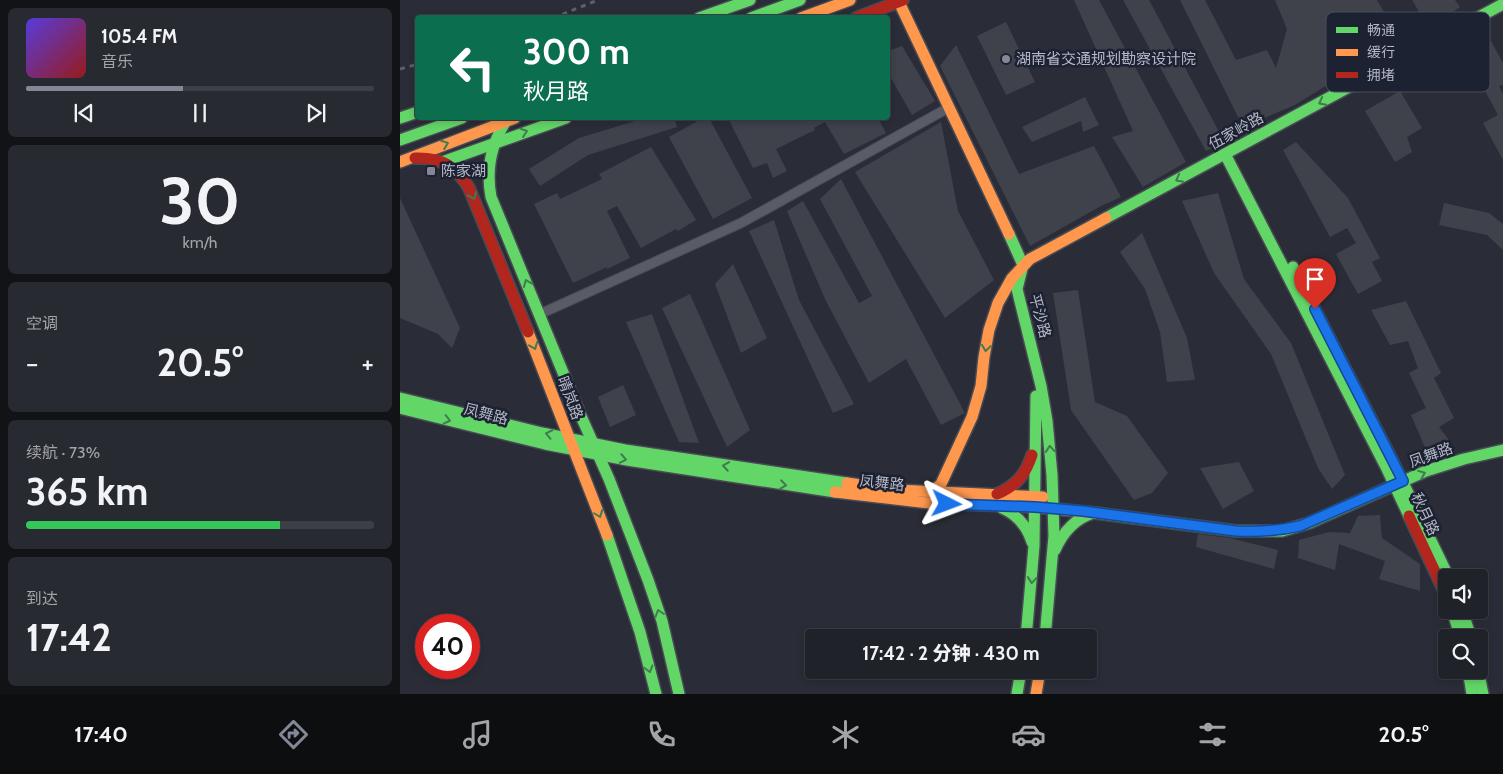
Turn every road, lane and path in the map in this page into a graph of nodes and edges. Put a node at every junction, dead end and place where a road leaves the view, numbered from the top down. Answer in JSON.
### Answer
{"nodes":[{"id":1,"x":750,"y":0,"type":"edge"},
{"id":2,"x":800,"y":0,"type":"edge"},
{"id":3,"x":850,"y":0,"type":"edge"},
{"id":4,"x":896,"y":1,"type":"edge"},
{"id":5,"x":1503,"y":4,"type":"edge"},
{"id":6,"x":1488,"y":12,"type":"edge"},
{"id":7,"x":708,"y":15,"type":"edge"},
{"id":8,"x":759,"y":15,"type":"edge"},
{"id":9,"x":809,"y":15,"type":"edge"},
{"id":10,"x":863,"y":15,"type":"edge"},
{"id":11,"x":1340,"y":92,"type":"edge"},
{"id":12,"x":945,"y":110,"type":"junction"},
{"id":13,"x":415,"y":113,"type":"edge"},
{"id":14,"x":400,"y":118,"type":"edge"},
{"id":15,"x":456,"y":120,"type":"edge"},
{"id":16,"x":507,"y":120,"type":"edge"},
{"id":17,"x":509,"y":120,"type":"edge"},
{"id":18,"x":560,"y":120,"type":"edge"},
{"id":19,"x":400,"y":127,"type":"edge"},
{"id":20,"x":427,"y":129,"type":"junction"},
{"id":21,"x":400,"y":140,"type":"edge"},
{"id":22,"x":494,"y":143,"type":"junction"},
{"id":23,"x":1229,"y":152,"type":"junction"},
{"id":24,"x":404,"y":160,"type":"edge"},
{"id":25,"x":445,"y":161,"type":"junction"},
{"id":26,"x":1023,"y":265,"type":"junction"},
{"id":27,"x":1013,"y":276,"type":"junction"},
{"id":28,"x":540,"y":314,"type":"junction"},
{"id":29,"x":400,"y":398,"type":"edge"},
{"id":30,"x":400,"y":408,"type":"edge"},
{"id":31,"x":570,"y":438,"type":"junction"},
{"id":32,"x":1035,"y":438,"type":"junction"},
{"id":33,"x":593,"y":443,"type":"junction"},
{"id":34,"x":574,"y":450,"type":"junction"},
{"id":35,"x":1503,"y":450,"type":"edge"},
{"id":36,"x":598,"y":455,"type":"junction"},
{"id":37,"x":1399,"y":483,"type":"junction"},
{"id":38,"x":931,"y":492,"type":"junction"},
{"id":39,"x":993,"y":500,"type":"junction"},
{"id":40,"x":1035,"y":502,"type":"junction"},
{"id":41,"x":1053,"y":503,"type":"junction"},
{"id":42,"x":1095,"y":513,"type":"junction"},
{"id":43,"x":1034,"y":551,"type":"junction"},
{"id":44,"x":1052,"y":559,"type":"junction"},
{"id":45,"x":1444,"y":569,"type":"edge"},
{"id":46,"x":1438,"y":575,"type":"edge"},
{"id":47,"x":1027,"y":629,"type":"edge"},
{"id":48,"x":1046,"y":629,"type":"edge"},
{"id":49,"x":1020,"y":679,"type":"edge"},
{"id":50,"x":1038,"y":679,"type":"edge"},
{"id":51,"x":1470,"y":679,"type":"edge"},
{"id":52,"x":1480,"y":679,"type":"edge"},
{"id":53,"x":656,"y":694,"type":"edge"},
{"id":54,"x":679,"y":694,"type":"edge"},
{"id":55,"x":1017,"y":694,"type":"edge"},
{"id":56,"x":1036,"y":694,"type":"edge"},
{"id":57,"x":1472,"y":694,"type":"edge"},
{"id":58,"x":1483,"y":694,"type":"edge"}],
"edges":[{"from":1,"to":7,"type":"street"},
{"from":2,"to":8,"type":"street"},
{"from":3,"to":9,"type":"street"},
{"from":4,"to":10,"type":"street"},
{"from":4,"to":12,"type":"street","name":"平沙路"},
{"from":5,"to":6,"type":"street","name":"伍家岭路","one_way":true},
{"from":11,"to":23,"type":"street","name":"伍家岭路","one_way":true},
{"from":12,"to":26,"type":"street","name":"平沙路"},
{"from":12,"to":27,"type":"street","name":"平沙路"},
{"from":12,"to":28,"type":"street"},
{"from":13,"to":14,"type":"street"},
{"from":15,"to":20,"type":"street"},
{"from":24,"to":16,"type":"street","one_way":true},
{"from":17,"to":22,"type":"street","name":"晴岚路"},
{"from":22,"to":18,"type":"street","one_way":true},
{"from":19,"to":20,"type":"street"},
{"from":20,"to":21,"type":"street"},
{"from":22,"to":25,"type":"street"},
{"from":28,"to":22,"type":"street","name":"晴岚路","one_way":true},
{"from":23,"to":26,"type":"street","name":"伍家岭路","one_way":true},
{"from":23,"to":37,"type":"street","name":"秋月路"},
{"from":24,"to":25,"type":"street"},
{"from":25,"to":31,"type":"street","name":"晴岚路","one_way":true},
{"from":26,"to":27,"type":"street","name":"伍家岭路"},
{"from":41,"to":26,"type":"street","name":"平沙路","one_way":true},
{"from":27,"to":32,"type":"street","name":"平沙路"},
{"from":27,"to":38,"type":"street","name":"伍家岭路","one_way":true},
{"from":28,"to":33,"type":"street","name":"晴岚路"},
{"from":31,"to":29,"type":"street","name":"凤舞路","one_way":true},
{"from":30,"to":34,"type":"street","name":"凤舞路","one_way":true},
{"from":31,"to":33,"type":"street","name":"凤舞路"},
{"from":31,"to":34,"type":"street","name":"晴岚路"},
{"from":32,"to":39,"type":"street"},
{"from":32,"to":40,"type":"street","name":"平沙路"},
{"from":33,"to":36,"type":"street","name":"晴岚路"},
{"from":38,"to":33,"type":"street","name":"凤舞路","one_way":true},
{"from":34,"to":36,"type":"street","name":"凤舞路"},
{"from":34,"to":53,"type":"street","name":"晴岚路","one_way":true},
{"from":37,"to":35,"type":"street","name":"凤舞路","one_way":true},
{"from":36,"to":39,"type":"street","name":"凤舞路","one_way":true},
{"from":54,"to":36,"type":"street","name":"晴岚路","one_way":true},
{"from":37,"to":42,"type":"street","name":"凤舞路"},
{"from":37,"to":45,"type":"street","name":"秋月路"},
{"from":37,"to":46,"type":"street","name":"秋月路"},
{"from":38,"to":39,"type":"street","name":"凤舞路"},
{"from":39,"to":40,"type":"street","name":"凤舞路"},
{"from":39,"to":43,"type":"street"},
{"from":40,"to":41,"type":"street","name":"凤舞路"},
{"from":40,"to":43,"type":"street","name":"平沙路"},
{"from":41,"to":42,"type":"street","name":"凤舞路"},
{"from":41,"to":44,"type":"street","name":"平沙路"},
{"from":42,"to":44,"type":"street"},
{"from":43,"to":47,"type":"street","name":"平沙路","one_way":true},
{"from":44,"to":48,"type":"street","name":"平沙路"},
{"from":49,"to":55,"type":"street"},
{"from":50,"to":56,"type":"street"},
{"from":51,"to":57,"type":"street"},
{"from":52,"to":58,"type":"street"}]}
